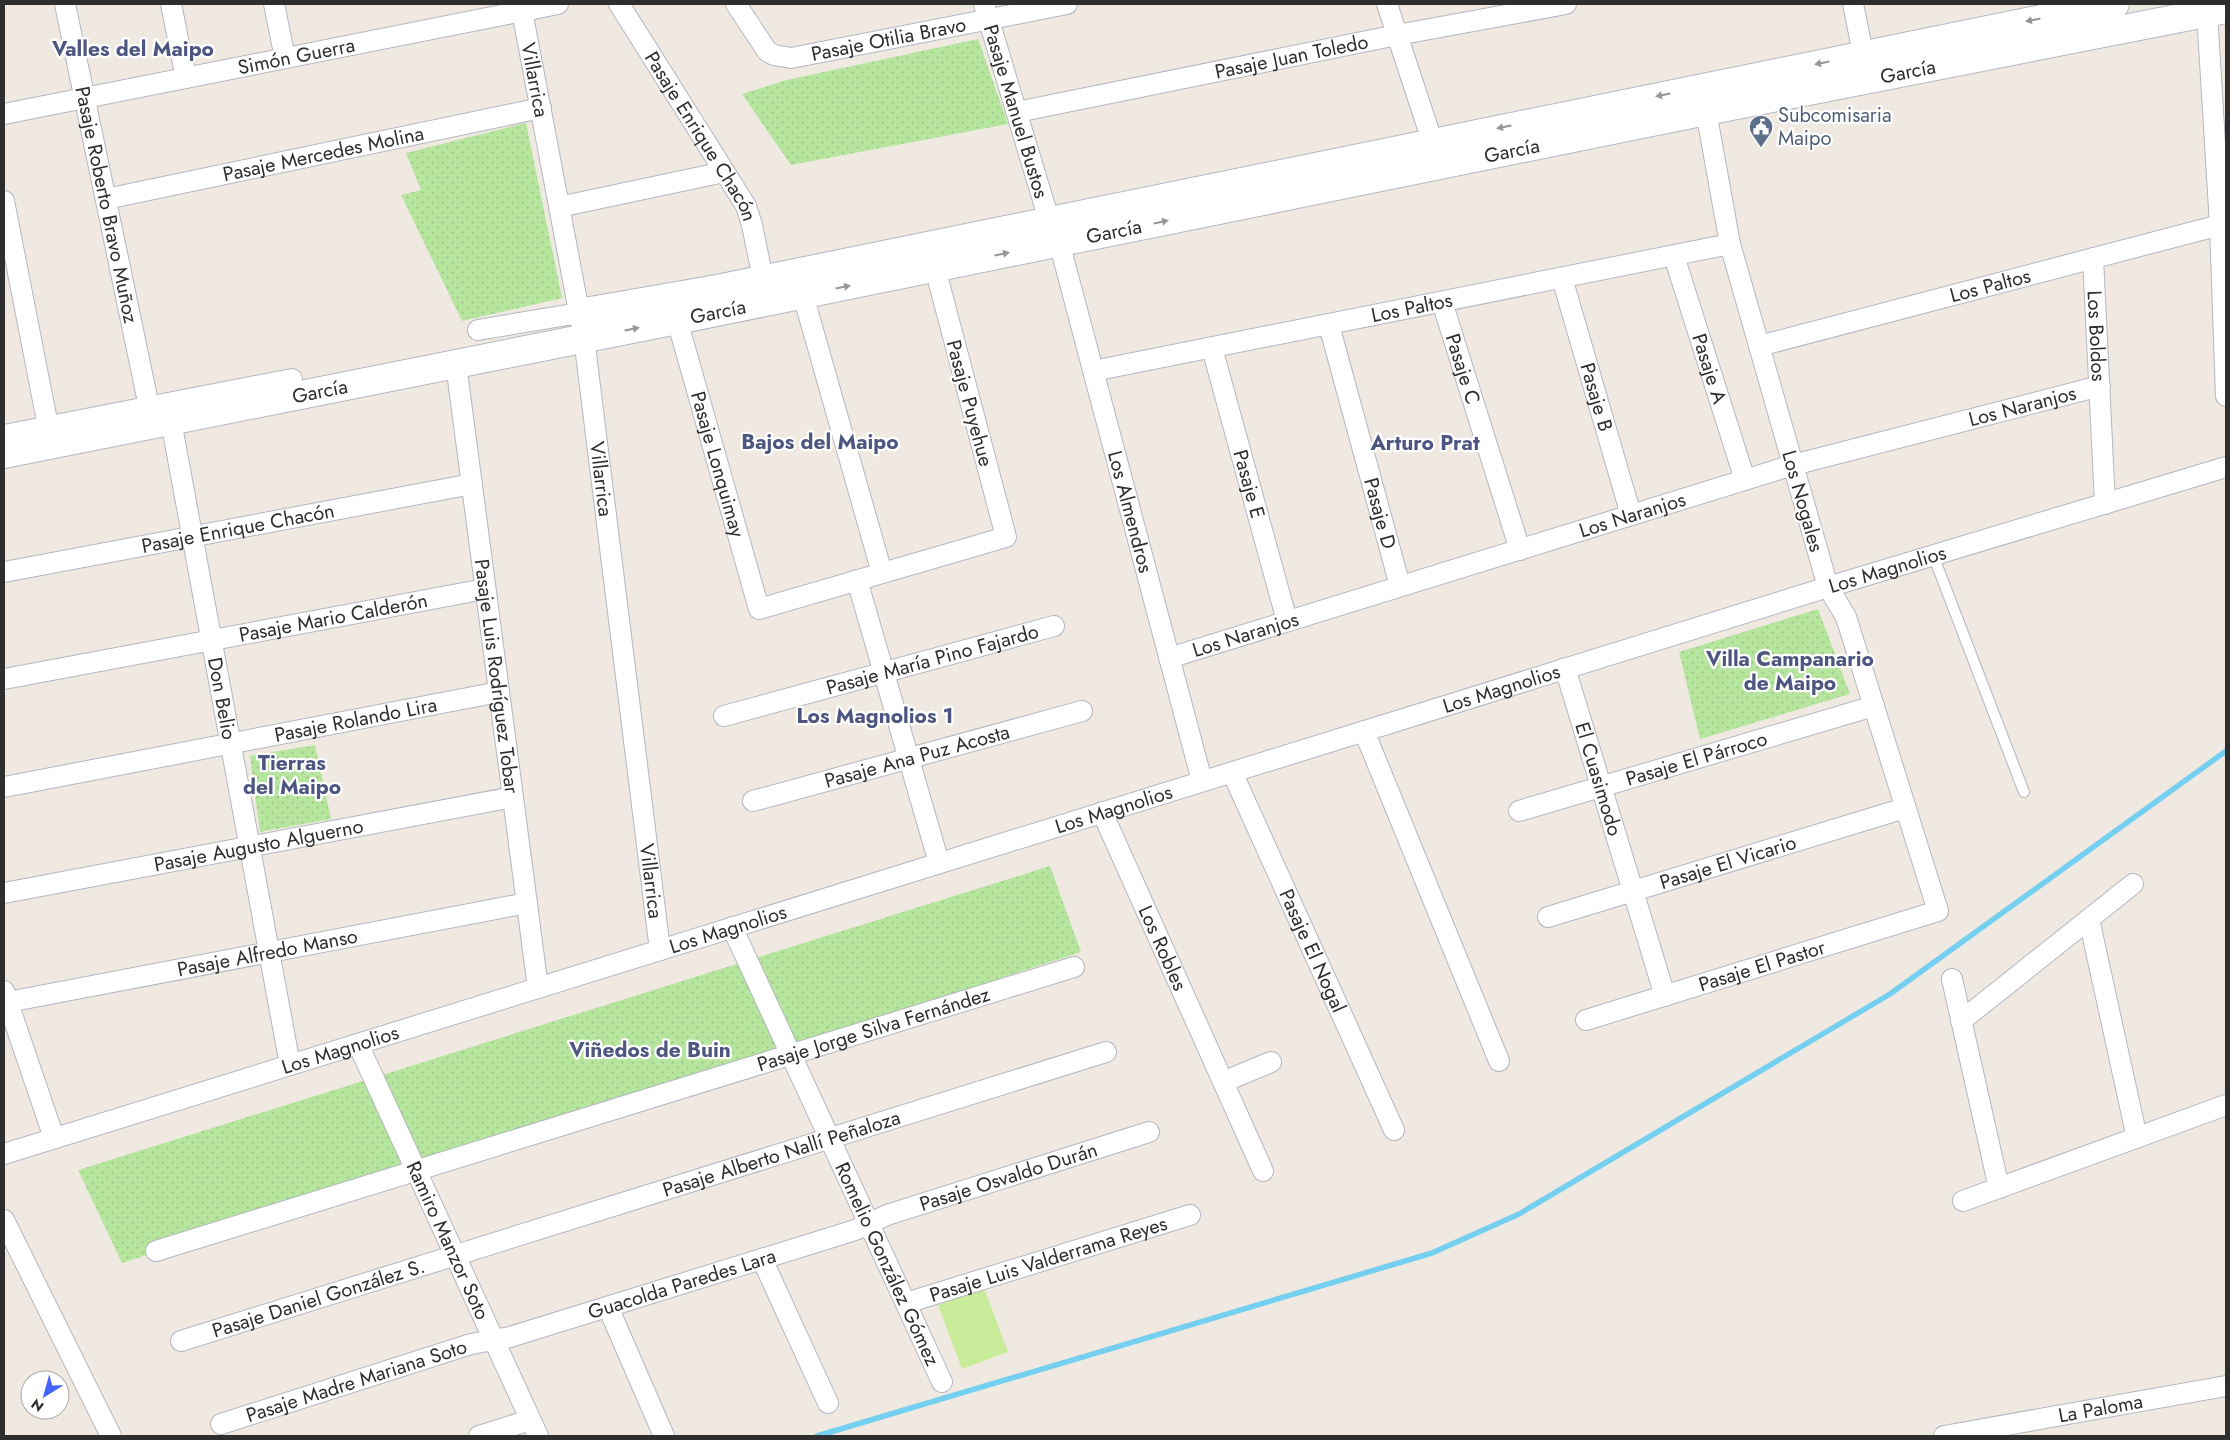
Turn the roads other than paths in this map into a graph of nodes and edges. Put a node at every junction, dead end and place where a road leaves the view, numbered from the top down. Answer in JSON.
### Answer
{"nodes":[{"id":1,"x":65,"y":4,"type":"edge"},
{"id":2,"x":171,"y":4,"type":"edge"},
{"id":3,"x":274,"y":4,"type":"edge"},
{"id":4,"x":558,"y":4,"type":"edge"},
{"id":5,"x":619,"y":4,"type":"edge"},
{"id":6,"x":736,"y":4,"type":"edge"},
{"id":7,"x":1067,"y":4,"type":"edge"},
{"id":8,"x":1386,"y":4,"type":"edge"},
{"id":9,"x":1566,"y":4,"type":"edge"},
{"id":10,"x":1853,"y":4,"type":"edge"},
{"id":11,"x":2115,"y":4,"type":"edge"},
{"id":12,"x":2073,"y":8,"type":"edge"},
{"id":13,"x":522,"y":11,"type":"junction"},
{"id":14,"x":2216,"y":11,"type":"edge"},
{"id":15,"x":986,"y":12,"type":"edge"},
{"id":16,"x":1397,"y":35,"type":"junction"},
{"id":17,"x":285,"y":58,"type":"junction"},
{"id":18,"x":2218,"y":59,"type":"edge"},
{"id":19,"x":1866,"y":67,"type":"junction"},
{"id":20,"x":186,"y":78,"type":"junction"},
{"id":21,"x":85,"y":98,"type":"junction"},
{"id":22,"x":541,"y":108,"type":"junction"},
{"id":23,"x":1706,"y":111,"type":"junction"},
{"id":24,"x":1017,"y":112,"type":"junction"},
{"id":25,"x":4,"y":114,"type":"edge"},
{"id":26,"x":1436,"y":153,"type":"junction"},
{"id":27,"x":2221,"y":155,"type":"edge"},
{"id":28,"x":724,"y":172,"type":"junction"},
{"id":29,"x":106,"y":199,"type":"junction"},
{"id":30,"x":4,"y":201,"type":"edge"},
{"id":31,"x":560,"y":207,"type":"junction"},
{"id":32,"x":2220,"y":225,"type":"junction"},
{"id":33,"x":1054,"y":231,"type":"junction"},
{"id":34,"x":1730,"y":244,"type":"junction"},
{"id":35,"x":2224,"y":250,"type":"edge"},
{"id":36,"x":1674,"y":256,"type":"junction"},
{"id":37,"x":2093,"y":258,"type":"junction"},
{"id":38,"x":935,"y":268,"type":"junction"},
{"id":39,"x":1562,"y":278,"type":"junction"},
{"id":40,"x":763,"y":280,"type":"junction"},
{"id":41,"x":803,"y":295,"type":"junction"},
{"id":42,"x":1442,"y":302,"type":"junction"},
{"id":43,"x":677,"y":320,"type":"junction"},
{"id":44,"x":1330,"y":324,"type":"junction"},
{"id":45,"x":582,"y":326,"type":"junction"},
{"id":46,"x":478,"y":330,"type":"dead end"},
{"id":47,"x":2225,"y":343,"type":"edge"},
{"id":48,"x":1759,"y":346,"type":"junction"},
{"id":49,"x":1212,"y":348,"type":"junction"},
{"id":50,"x":456,"y":364,"type":"junction"},
{"id":51,"x":1093,"y":371,"type":"junction"},
{"id":52,"x":292,"y":379,"type":"dead end"},
{"id":53,"x":2100,"y":386,"type":"junction"},
{"id":54,"x":2226,"y":396,"type":"edge"},
{"id":55,"x":160,"y":414,"type":"junction"},
{"id":56,"x":48,"y":426,"type":"junction"},
{"id":57,"x":4,"y":435,"type":"edge"},
{"id":58,"x":4,"y":454,"type":"edge"},
{"id":59,"x":1793,"y":465,"type":"junction"},
{"id":60,"x":2226,"y":467,"type":"edge"},
{"id":61,"x":1745,"y":480,"type":"junction"},
{"id":62,"x":472,"y":484,"type":"junction"},
{"id":63,"x":2105,"y":504,"type":"junction"},
{"id":64,"x":1631,"y":515,"type":"junction"},
{"id":65,"x":192,"y":537,"type":"junction"},
{"id":66,"x":1520,"y":550,"type":"junction"},
{"id":67,"x":1933,"y":555,"type":"junction"},
{"id":68,"x":4,"y":572,"type":"edge"},
{"id":69,"x":882,"y":573,"type":"junction"},
{"id":70,"x":857,"y":580,"type":"junction"},
{"id":71,"x":1400,"y":586,"type":"junction"},
{"id":72,"x":1828,"y":587,"type":"junction"},
{"id":73,"x":486,"y":589,"type":"junction"},
{"id":74,"x":1287,"y":621,"type":"junction"},
{"id":75,"x":1054,"y":626,"type":"dead end"},
{"id":76,"x":211,"y":640,"type":"junction"},
{"id":77,"x":1169,"y":658,"type":"junction"},
{"id":78,"x":1565,"y":668,"type":"junction"},
{"id":79,"x":884,"y":672,"type":"junction"},
{"id":80,"x":4,"y":679,"type":"edge"},
{"id":81,"x":499,"y":692,"type":"junction"},
{"id":82,"x":1874,"y":706,"type":"junction"},
{"id":83,"x":1082,"y":711,"type":"dead end"},
{"id":84,"x":724,"y":716,"type":"dead end"},
{"id":85,"x":1364,"y":731,"type":"junction"},
{"id":86,"x":230,"y":744,"type":"junction"},
{"id":87,"x":909,"y":758,"type":"junction"},
{"id":88,"x":1232,"y":772,"type":"junction"},
{"id":89,"x":1202,"y":781,"type":"junction"},
{"id":90,"x":1602,"y":786,"type":"junction"},
{"id":91,"x":4,"y":787,"type":"edge"},
{"id":92,"x":2024,"y":792,"type":"dead end"},
{"id":93,"x":513,"y":798,"type":"junction"},
{"id":94,"x":752,"y":801,"type":"dead end"},
{"id":95,"x":1905,"y":808,"type":"junction"},
{"id":96,"x":1519,"y":810,"type":"dead end"},
{"id":97,"x":1102,"y":812,"type":"junction"},
{"id":98,"x":250,"y":847,"type":"junction"},
{"id":99,"x":939,"y":863,"type":"junction"},
{"id":100,"x":2132,"y":884,"type":"dead end"},
{"id":101,"x":1634,"y":890,"type":"junction"},
{"id":102,"x":4,"y":893,"type":"edge"},
{"id":103,"x":527,"y":903,"type":"junction"},
{"id":104,"x":1938,"y":911,"type":"joint"},
{"id":105,"x":1548,"y":916,"type":"dead end"},
{"id":106,"x":2089,"y":919,"type":"junction"},
{"id":107,"x":732,"y":927,"type":"junction"},
{"id":108,"x":660,"y":950,"type":"junction"},
{"id":109,"x":269,"y":951,"type":"junction"},
{"id":110,"x":1074,"y":967,"type":"dead end"},
{"id":111,"x":1952,"y":979,"type":"dead end"},
{"id":112,"x":538,"y":988,"type":"junction"},
{"id":113,"x":6,"y":995,"type":"edge"},
{"id":114,"x":1665,"y":996,"type":"junction"},
{"id":115,"x":1586,"y":1020,"type":"dead end"},
{"id":116,"x":1961,"y":1021,"type":"junction"},
{"id":117,"x":358,"y":1044,"type":"junction"},
{"id":118,"x":1106,"y":1052,"type":"dead end"},
{"id":119,"x":791,"y":1054,"type":"junction"},
{"id":120,"x":1499,"y":1061,"type":"dead end"},
{"id":121,"x":1271,"y":1062,"type":"dead end"},
{"id":122,"x":290,"y":1065,"type":"junction"},
{"id":123,"x":1223,"y":1082,"type":"junction"},
{"id":124,"x":2226,"y":1105,"type":"edge"},
{"id":125,"x":1394,"y":1130,"type":"dead end"},
{"id":126,"x":1148,"y":1132,"type":"dead end"},
{"id":127,"x":54,"y":1138,"type":"junction"},
{"id":128,"x":830,"y":1138,"type":"junction"},
{"id":129,"x":2137,"y":1138,"type":"junction"},
{"id":130,"x":4,"y":1154,"type":"edge"},
{"id":131,"x":416,"y":1170,"type":"junction"},
{"id":132,"x":1262,"y":1170,"type":"dead end"},
{"id":133,"x":1999,"y":1188,"type":"junction"},
{"id":134,"x":1963,"y":1201,"type":"dead end"},
{"id":135,"x":1190,"y":1215,"type":"dead end"},
{"id":136,"x":4,"y":1220,"type":"edge"},
{"id":137,"x":869,"y":1223,"type":"junction"},
{"id":138,"x":156,"y":1252,"type":"dead end"},
{"id":139,"x":455,"y":1255,"type":"junction"},
{"id":140,"x":762,"y":1259,"type":"junction"},
{"id":141,"x":906,"y":1304,"type":"junction"},
{"id":142,"x":608,"y":1307,"type":"junction"},
{"id":143,"x":494,"y":1340,"type":"junction"},
{"id":144,"x":181,"y":1341,"type":"dead end"},
{"id":145,"x":942,"y":1382,"type":"dead end"},
{"id":146,"x":2226,"y":1386,"type":"edge"},
{"id":147,"x":828,"y":1403,"type":"dead end"},
{"id":148,"x":221,"y":1424,"type":"dead end"},
{"id":149,"x":534,"y":1428,"type":"edge"},
{"id":150,"x":111,"y":1436,"type":"edge"},
{"id":151,"x":479,"y":1436,"type":"edge"},
{"id":152,"x":664,"y":1436,"type":"edge"},
{"id":153,"x":1944,"y":1436,"type":"edge"}],
"edges":[{"from":1,"to":21,"type":"street","name":"Pasaje Roberto Bravo Muñoz"},
{"from":2,"to":20,"type":"street"},
{"from":3,"to":17,"type":"street"},
{"from":4,"to":13,"type":"street","name":"Simón Guerra"},
{"from":5,"to":28,"type":"street","name":"Pasaje Enrique Chacón"},
{"from":6,"to":15,"type":"street","name":"Pasaje Otilia Bravo"},
{"from":7,"to":15,"type":"street","name":"Pasaje Otilia Bravo"},
{"from":8,"to":16,"type":"street"},
{"from":9,"to":16,"type":"street","name":"Pasaje Juan Toledo"},
{"from":10,"to":19,"type":"street"},
{"from":11,"to":12,"type":"street","name":"García"},
{"from":12,"to":19,"type":"street","name":"García","one_way":true},
{"from":13,"to":17,"type":"street","name":"Simón Guerra"},
{"from":13,"to":22,"type":"street","name":"Villarrica"},
{"from":14,"to":18,"type":"street"},
{"from":14,"to":19,"type":"street","name":"García"},
{"from":15,"to":24,"type":"street","name":"Pasaje Manuel Bustos"},
{"from":16,"to":24,"type":"street","name":"Pasaje Juan Toledo"},
{"from":16,"to":26,"type":"street"},
{"from":17,"to":20,"type":"street","name":"Simón Guerra"},
{"from":18,"to":27,"type":"street"},
{"from":19,"to":23,"type":"street","name":"García"},
{"from":19,"to":26,"type":"street","name":"García","one_way":true},
{"from":20,"to":21,"type":"street","name":"Simón Guerra"},
{"from":21,"to":25,"type":"street","name":"Simón Guerra"},
{"from":21,"to":29,"type":"street","name":"Pasaje Roberto Bravo Muñoz"},
{"from":22,"to":29,"type":"street","name":"Pasaje Mercedes Molina"},
{"from":22,"to":31,"type":"street","name":"Villarrica"},
{"from":23,"to":26,"type":"street","name":"García"},
{"from":23,"to":34,"type":"street","name":"Los Nogales"},
{"from":24,"to":33,"type":"street","name":"Pasaje Manuel Bustos"},
{"from":26,"to":33,"type":"street","name":"García"},
{"from":27,"to":32,"type":"street"},
{"from":28,"to":31,"type":"street"},
{"from":28,"to":40,"type":"street","name":"Pasaje Enrique Chacón"},
{"from":29,"to":55,"type":"street","name":"Pasaje Roberto Bravo Muñoz"},
{"from":30,"to":56,"type":"street"},
{"from":31,"to":45,"type":"street","name":"Villarrica"},
{"from":32,"to":35,"type":"street"},
{"from":32,"to":37,"type":"street","name":"Los Paltos"},
{"from":38,"to":33,"type":"street","name":"García","one_way":true},
{"from":33,"to":40,"type":"street","name":"García"},
{"from":33,"to":51,"type":"street","name":"Los Almendros"},
{"from":34,"to":36,"type":"street","name":"Los Paltos"},
{"from":34,"to":48,"type":"street","name":"Los Nogales"},
{"from":35,"to":47,"type":"street"},
{"from":36,"to":39,"type":"street","name":"Los Paltos"},
{"from":36,"to":61,"type":"street","name":"Pasaje A"},
{"from":37,"to":48,"type":"street","name":"Los Paltos"},
{"from":37,"to":53,"type":"street","name":"Los Boldos"},
{"from":41,"to":38,"type":"street","name":"García","one_way":true},
{"from":38,"to":69,"type":"street","name":"Pasaje Puyehue"},
{"from":39,"to":42,"type":"street","name":"Los Paltos"},
{"from":39,"to":64,"type":"street","name":"Pasaje B"},
{"from":40,"to":45,"type":"street","name":"García"},
{"from":41,"to":43,"type":"street","name":"García"},
{"from":41,"to":69,"type":"street"},
{"from":42,"to":44,"type":"street","name":"Los Paltos"},
{"from":42,"to":66,"type":"street","name":"Pasaje C"},
{"from":45,"to":43,"type":"street","name":"García","one_way":true},
{"from":43,"to":70,"type":"street","name":"Pasaje Lonquimay"},
{"from":44,"to":49,"type":"street","name":"Los Paltos"},
{"from":44,"to":71,"type":"street","name":"Pasaje D"},
{"from":45,"to":46,"type":"street","name":"García"},
{"from":45,"to":50,"type":"street","name":"García"},
{"from":45,"to":108,"type":"street","name":"Villarrica"},
{"from":47,"to":54,"type":"street"},
{"from":48,"to":59,"type":"street","name":"Los Nogales"},
{"from":49,"to":51,"type":"street","name":"Los Paltos"},
{"from":49,"to":74,"type":"street","name":"Pasaje E"},
{"from":50,"to":55,"type":"street","name":"García"},
{"from":50,"to":62,"type":"street","name":"Pasaje Luis Rodríguez Tobar"},
{"from":51,"to":77,"type":"street","name":"Los Almendros"},
{"from":52,"to":55,"type":"street","name":"García"},
{"from":53,"to":59,"type":"street","name":"Los Naranjos"},
{"from":53,"to":63,"type":"street","name":"Los Boldos"},
{"from":55,"to":56,"type":"street","name":"García"},
{"from":55,"to":58,"type":"street","name":"García"},
{"from":55,"to":65,"type":"street","name":"Don Belio"},
{"from":56,"to":57,"type":"street","name":"García"},
{"from":59,"to":61,"type":"street","name":"Los Naranjos"},
{"from":59,"to":72,"type":"street","name":"Los Nogales"},
{"from":60,"to":63,"type":"street","name":"Los Magnolios"},
{"from":61,"to":64,"type":"street","name":"Los Naranjos"},
{"from":62,"to":65,"type":"street","name":"Pasaje Enrique Chacón"},
{"from":62,"to":73,"type":"street","name":"Pasaje Luis Rodríguez Tobar"},
{"from":63,"to":67,"type":"street","name":"Los Magnolios"},
{"from":64,"to":66,"type":"street","name":"Los Naranjos"},
{"from":65,"to":68,"type":"street","name":"Pasaje Enrique Chacón"},
{"from":65,"to":76,"type":"street","name":"Don Belio"},
{"from":66,"to":71,"type":"street","name":"Los Naranjos"},
{"from":67,"to":72,"type":"street","name":"Los Magnolios"},
{"from":67,"to":92,"type":"lane"},
{"from":69,"to":70,"type":"street"},
{"from":70,"to":79,"type":"street"},
{"from":71,"to":74,"type":"street","name":"Los Naranjos"},
{"from":72,"to":78,"type":"street","name":"Los Magnolios"},
{"from":72,"to":82,"type":"street","name":"Los Nogales"},
{"from":73,"to":76,"type":"street","name":"Pasaje Mario Calderón"},
{"from":73,"to":81,"type":"street","name":"Pasaje Luis Rodríguez Tobar"},
{"from":74,"to":77,"type":"street","name":"Los Naranjos"},
{"from":75,"to":79,"type":"street","name":"Pasaje María Pino Fajardo"},
{"from":76,"to":80,"type":"street","name":"Pasaje Mario Calderón"},
{"from":76,"to":86,"type":"street","name":"Don Belio"},
{"from":77,"to":89,"type":"street","name":"Los Almendros"},
{"from":78,"to":85,"type":"street","name":"Los Magnolios"},
{"from":78,"to":90,"type":"street","name":"El Cuasimodo"},
{"from":79,"to":84,"type":"street","name":"Pasaje María Pino Fajardo"},
{"from":79,"to":87,"type":"street"},
{"from":81,"to":86,"type":"street","name":"Pasaje Rolando Lira"},
{"from":81,"to":93,"type":"street","name":"Pasaje Luis Rodríguez Tobar"},
{"from":82,"to":90,"type":"street","name":"Pasaje El Párroco"},
{"from":82,"to":95,"type":"street","name":"Los Nogales"},
{"from":83,"to":87,"type":"street","name":"Pasaje Ana Puz Acosta"},
{"from":85,"to":88,"type":"street","name":"Los Magnolios"},
{"from":85,"to":120,"type":"street"},
{"from":86,"to":91,"type":"street","name":"Pasaje Rolando Lira"},
{"from":86,"to":98,"type":"street","name":"Don Belio"},
{"from":87,"to":94,"type":"street","name":"Pasaje Ana Puz Acosta"},
{"from":87,"to":99,"type":"street"},
{"from":88,"to":89,"type":"street","name":"Los Magnolios"},
{"from":88,"to":125,"type":"street","name":"Pasaje El Nogal"},
{"from":89,"to":97,"type":"street","name":"Los Magnolios"},
{"from":90,"to":96,"type":"street","name":"Pasaje El Párroco"},
{"from":90,"to":101,"type":"street","name":"El Cuasimodo"},
{"from":93,"to":98,"type":"street","name":"Pasaje Augusto Alguerno"},
{"from":93,"to":103,"type":"street","name":"Pasaje Luis Rodríguez Tobar"},
{"from":95,"to":101,"type":"street","name":"Pasaje El Vicario"},
{"from":95,"to":104,"type":"street","name":"Los Nogales"},
{"from":97,"to":99,"type":"street","name":"Los Magnolios"},
{"from":97,"to":123,"type":"street","name":"Los Robles"},
{"from":98,"to":102,"type":"street","name":"Pasaje Augusto Alguerno"},
{"from":98,"to":109,"type":"street","name":"Don Belio"},
{"from":99,"to":107,"type":"street","name":"Los Magnolios"},
{"from":100,"to":106,"type":"street"},
{"from":101,"to":105,"type":"street","name":"Pasaje El Vicario"},
{"from":101,"to":114,"type":"street","name":"El Cuasimodo"},
{"from":103,"to":109,"type":"street","name":"Pasaje Alfredo Manso"},
{"from":103,"to":112,"type":"street","name":"Pasaje Luis Rodríguez Tobar"},
{"from":104,"to":114,"type":"street","name":"Pasaje El Pastor"},
{"from":106,"to":116,"type":"street"},
{"from":106,"to":129,"type":"street"},
{"from":107,"to":108,"type":"street","name":"Los Magnolios"},
{"from":107,"to":119,"type":"street","name":"Romelio González Gómez"},
{"from":108,"to":112,"type":"street","name":"Los Magnolios"},
{"from":109,"to":113,"type":"street","name":"Pasaje Alfredo Manso"},
{"from":109,"to":122,"type":"street","name":"Don Belio"},
{"from":110,"to":119,"type":"street","name":"Pasaje Jorge Silva Fernández"},
{"from":111,"to":116,"type":"street"},
{"from":112,"to":117,"type":"street","name":"Los Magnolios"},
{"from":113,"to":127,"type":"street"},
{"from":114,"to":115,"type":"street","name":"Pasaje El Pastor"},
{"from":116,"to":133,"type":"street"},
{"from":117,"to":122,"type":"street","name":"Los Magnolios"},
{"from":117,"to":131,"type":"street","name":"Ramiro Manzor Soto"},
{"from":118,"to":128,"type":"street","name":"Pasaje Alberto Nallí Peñaloza"},
{"from":119,"to":128,"type":"street","name":"Romelio González Gómez"},
{"from":119,"to":131,"type":"street","name":"Pasaje Jorge Silva Fernández"},
{"from":121,"to":123,"type":"street"},
{"from":122,"to":127,"type":"street","name":"Los Magnolios"},
{"from":123,"to":132,"type":"street","name":"Los Robles"},
{"from":124,"to":129,"type":"street"},
{"from":126,"to":137,"type":"street","name":"Pasaje Osvaldo Durán"},
{"from":127,"to":130,"type":"street","name":"Los Magnolios"},
{"from":128,"to":137,"type":"street","name":"Romelio González Gómez"},
{"from":128,"to":139,"type":"street","name":"Pasaje Alberto Nallí Peñaloza"},
{"from":129,"to":133,"type":"street"},
{"from":131,"to":138,"type":"street","name":"Pasaje Jorge Silva Fernández"},
{"from":131,"to":139,"type":"street","name":"Ramiro Manzor Soto"},
{"from":133,"to":134,"type":"street"},
{"from":135,"to":141,"type":"street","name":"Pasaje Luis Valderrama Reyes"},
{"from":136,"to":150,"type":"street"},
{"from":137,"to":140,"type":"street","name":"Guacolda Paredes Lara"},
{"from":137,"to":141,"type":"street","name":"Romelio González Gómez"},
{"from":139,"to":143,"type":"street","name":"Ramiro Manzor Soto"},
{"from":139,"to":144,"type":"street","name":"Pasaje Daniel González S."},
{"from":140,"to":142,"type":"street","name":"Guacolda Paredes Lara"},
{"from":140,"to":147,"type":"street"},
{"from":141,"to":145,"type":"street","name":"Romelio González Gómez"},
{"from":142,"to":143,"type":"street","name":"Guacolda Paredes Lara"},
{"from":142,"to":152,"type":"street"},
{"from":143,"to":148,"type":"street","name":"Pasaje Madre Mariana Soto"},
{"from":143,"to":149,"type":"street","name":"Ramiro Manzor Soto"},
{"from":146,"to":153,"type":"street","name":"La Paloma"},
{"from":149,"to":151,"type":"street"}]}
